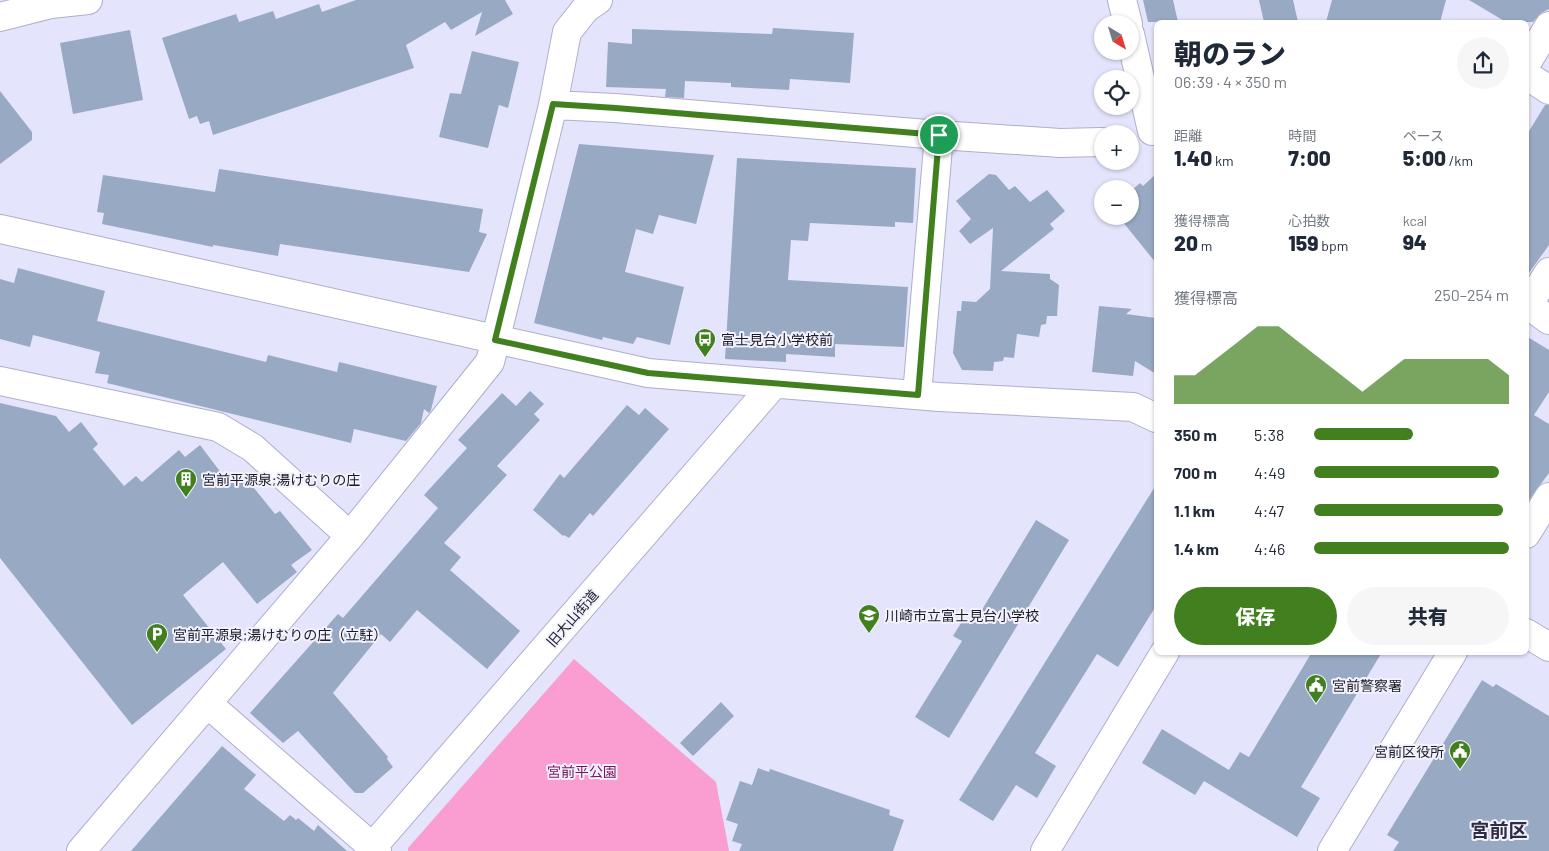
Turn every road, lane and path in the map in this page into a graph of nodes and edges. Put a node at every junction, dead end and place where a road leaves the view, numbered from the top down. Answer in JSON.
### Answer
{"nodes":[{"id":1,"x":88,"y":0,"type":"edge"},
{"id":2,"x":598,"y":0,"type":"edge"},
{"id":3,"x":1122,"y":0,"type":"edge"},
{"id":4,"x":51,"y":2,"type":"edge"},
{"id":5,"x":1126,"y":15,"type":"edge"},
{"id":6,"x":0,"y":17,"type":"edge"},
{"id":7,"x":1549,"y":26,"type":"edge"},
{"id":8,"x":1529,"y":59,"type":"edge"},
{"id":9,"x":1134,"y":60,"type":"edge"},
{"id":10,"x":1529,"y":77,"type":"edge"},
{"id":11,"x":1549,"y":90,"type":"edge"},
{"id":12,"x":553,"y":104,"type":"junction"},
{"id":13,"x":1146,"y":133,"type":"edge"},
{"id":14,"x":939,"y":135,"type":"junction"},
{"id":15,"x":1094,"y":142,"type":"edge"},
{"id":16,"x":0,"y":229,"type":"edge"},
{"id":17,"x":1549,"y":272,"type":"edge"},
{"id":18,"x":1529,"y":303,"type":"edge"},
{"id":19,"x":1529,"y":306,"type":"edge"},
{"id":20,"x":1549,"y":320,"type":"edge"},
{"id":21,"x":495,"y":340,"type":"junction"},
{"id":22,"x":0,"y":381,"type":"edge"},
{"id":23,"x":774,"y":384,"type":"junction"},
{"id":24,"x":918,"y":395,"type":"junction"},
{"id":25,"x":1154,"y":417,"type":"edge"},
{"id":26,"x":1549,"y":497,"type":"edge"},
{"id":27,"x":1529,"y":529,"type":"edge"},
{"id":28,"x":350,"y":536,"type":"junction"},
{"id":29,"x":1529,"y":635,"type":"edge"},
{"id":30,"x":1549,"y":647,"type":"edge"},
{"id":31,"x":1163,"y":655,"type":"edge"},
{"id":32,"x":1451,"y":655,"type":"edge"},
{"id":33,"x":208,"y":704,"type":"junction"},
{"id":34,"x":373,"y":850,"type":"edge"},
{"id":35,"x":81,"y":851,"type":"edge"},
{"id":36,"x":1045,"y":851,"type":"edge"},
{"id":37,"x":1332,"y":851,"type":"edge"}],
"edges":[{"from":1,"to":4,"type":"street"},
{"from":2,"to":12,"type":"street"},
{"from":3,"to":5,"type":"street"},
{"from":4,"to":6,"type":"street"},
{"from":7,"to":8,"type":"street"},
{"from":9,"to":13,"type":"street"},
{"from":10,"to":11,"type":"street"},
{"from":12,"to":14,"type":"street"},
{"from":12,"to":21,"type":"street"},
{"from":14,"to":15,"type":"street"},
{"from":14,"to":24,"type":"street"},
{"from":16,"to":21,"type":"street"},
{"from":17,"to":18,"type":"street"},
{"from":19,"to":20,"type":"street"},
{"from":21,"to":23,"type":"street"},
{"from":21,"to":28,"type":"street"},
{"from":22,"to":28,"type":"street"},
{"from":23,"to":24,"type":"street"},
{"from":23,"to":34,"type":"street","name":"旧大山街道"},
{"from":24,"to":25,"type":"street"},
{"from":26,"to":27,"type":"street"},
{"from":28,"to":33,"type":"street"},
{"from":29,"to":30,"type":"street"},
{"from":31,"to":36,"type":"street"},
{"from":32,"to":37,"type":"street"},
{"from":33,"to":34,"type":"street"},
{"from":33,"to":35,"type":"street"}]}
